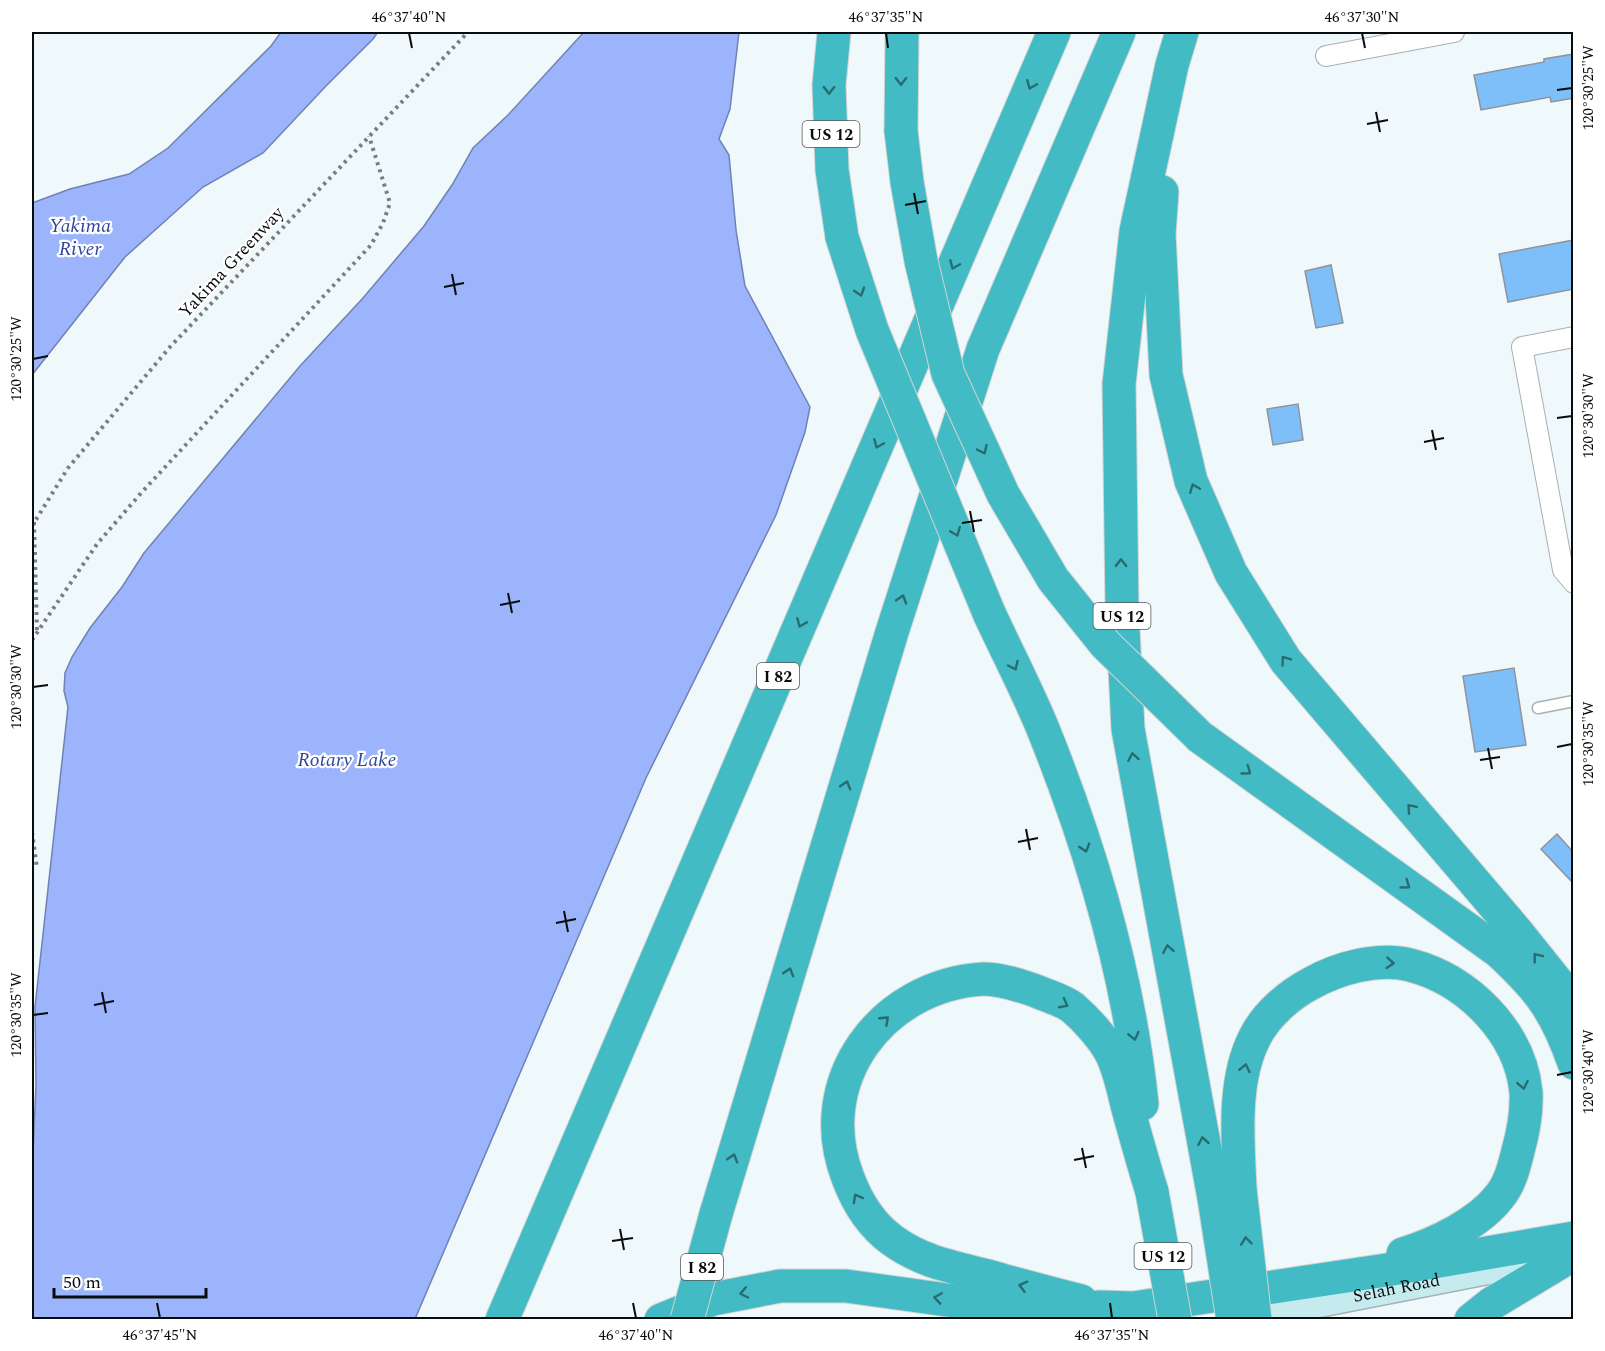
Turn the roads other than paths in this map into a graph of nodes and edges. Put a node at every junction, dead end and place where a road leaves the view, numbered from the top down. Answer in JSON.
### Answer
{"nodes":[{"id":1,"x":834,"y":32,"type":"edge"},
{"id":2,"x":902,"y":32,"type":"edge"},
{"id":3,"x":1054,"y":32,"type":"edge"},
{"id":4,"x":1119,"y":32,"type":"edge"},
{"id":5,"x":1182,"y":32,"type":"edge"},
{"id":6,"x":1454,"y":32,"type":"edge"},
{"id":7,"x":1326,"y":56,"type":"dead end"},
{"id":8,"x":1172,"y":65,"type":"junction"},
{"id":9,"x":1574,"y":337,"type":"edge"},
{"id":10,"x":1574,"y":583,"type":"edge"},
{"id":11,"x":1574,"y":701,"type":"edge"},
{"id":12,"x":1538,"y":708,"type":"dead end"},
{"id":13,"x":1574,"y":1003,"type":"edge"},
{"id":14,"x":1574,"y":1063,"type":"edge"},
{"id":15,"x":1152,"y":1192,"type":"junction"},
{"id":16,"x":1227,"y":1194,"type":"junction"},
{"id":17,"x":1574,"y":1238,"type":"edge"},
{"id":18,"x":1574,"y":1254,"type":"edge"},
{"id":19,"x":1305,"y":1294,"type":"junction"},
{"id":20,"x":1100,"y":1306,"type":"junction"},
{"id":21,"x":502,"y":1320,"type":"edge"},
{"id":22,"x":661,"y":1320,"type":"edge"},
{"id":23,"x":687,"y":1320,"type":"edge"},
{"id":24,"x":1175,"y":1320,"type":"edge"},
{"id":25,"x":1220,"y":1320,"type":"edge"},
{"id":26,"x":1233,"y":1320,"type":"edge"},
{"id":27,"x":1255,"y":1320,"type":"edge"},
{"id":28,"x":1471,"y":1320,"type":"edge"}],
"edges":[{"from":1,"to":15,"type":"highway","number":"US 12","one_way":true,"bridge":true},
{"from":2,"to":14,"type":"highway","one_way":true,"bridge":true},
{"from":3,"to":21,"type":"highway","number":"I 82","one_way":true},
{"from":23,"to":4,"type":"highway","number":"I 82","one_way":true,"bridge":true},
{"from":5,"to":8,"type":"highway","number":"US 12"},
{"from":6,"to":7,"type":"street"},
{"from":13,"to":8,"type":"highway","one_way":true},
{"from":16,"to":8,"type":"highway","number":"US 12","one_way":true},
{"from":9,"to":10,"type":"street"},
{"from":11,"to":12,"type":"lane"},
{"from":20,"to":15,"type":"highway","one_way":true},
{"from":15,"to":24,"type":"highway","number":"US 12","bridge":true},
{"from":16,"to":19,"type":"highway","one_way":true},
{"from":16,"to":26,"type":"highway","number":"US 12","bridge":true},
{"from":27,"to":16,"type":"highway","one_way":true,"bridge":true},
{"from":17,"to":19,"type":"highway"},
{"from":18,"to":19,"type":"main road","name":"Selah Road"},
{"from":18,"to":28,"type":"highway"},
{"from":19,"to":20,"type":"highway"},
{"from":19,"to":25,"type":"main road","name":"Selah Road"},
{"from":20,"to":22,"type":"highway","one_way":true}]}
